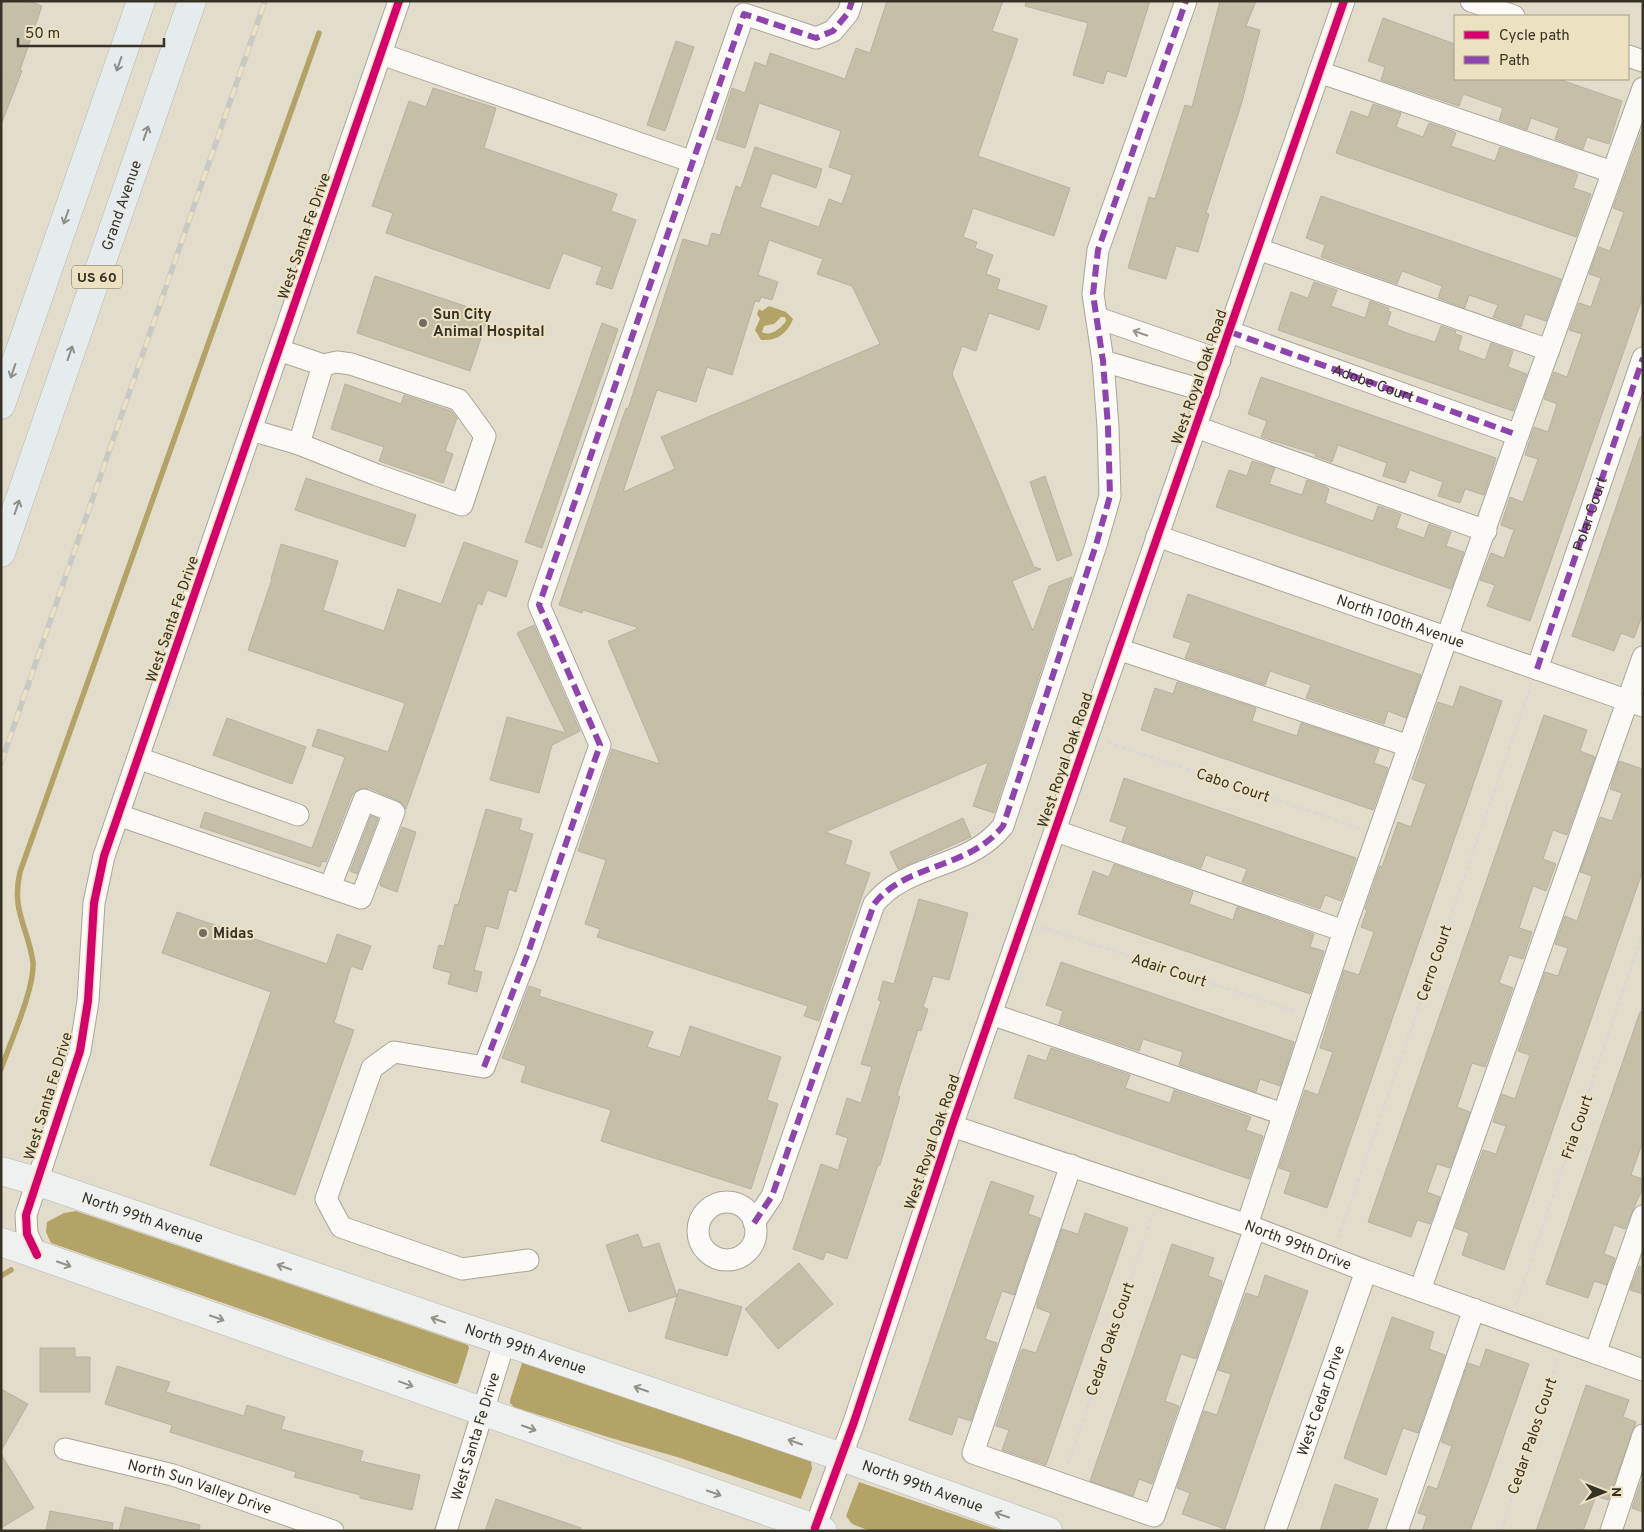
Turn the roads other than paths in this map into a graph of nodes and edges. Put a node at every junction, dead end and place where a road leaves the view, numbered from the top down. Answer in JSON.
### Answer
{"nodes":[{"id":1,"x":141,"y":1,"type":"edge"},
{"id":2,"x":192,"y":1,"type":"edge"},
{"id":3,"x":399,"y":1,"type":"edge"},
{"id":4,"x":852,"y":1,"type":"edge"},
{"id":5,"x":1186,"y":1,"type":"edge"},
{"id":6,"x":1344,"y":1,"type":"edge"},
{"id":7,"x":1471,"y":1,"type":"edge"},
{"id":8,"x":1511,"y":15,"type":"edge"},
{"id":9,"x":381,"y":54,"type":"junction"},
{"id":10,"x":1629,"y":56,"type":"edge"},
{"id":11,"x":1643,"y":61,"type":"edge"},
{"id":12,"x":1319,"y":72,"type":"junction"},
{"id":13,"x":1643,"y":88,"type":"edge"},
{"id":14,"x":692,"y":162,"type":"junction"},
{"id":15,"x":1612,"y":172,"type":"junction"},
{"id":16,"x":1258,"y":250,"type":"junction"},
{"id":17,"x":1098,"y":318,"type":"junction"},
{"id":18,"x":1230,"y":332,"type":"junction"},
{"id":19,"x":1171,"y":344,"type":"junction"},
{"id":20,"x":280,"y":350,"type":"junction"},
{"id":21,"x":1549,"y":350,"type":"junction"},
{"id":22,"x":1643,"y":358,"type":"edge"},
{"id":23,"x":1103,"y":360,"type":"junction"},
{"id":24,"x":1220,"y":360,"type":"junction"},
{"id":25,"x":323,"y":365,"type":"junction"},
{"id":26,"x":1159,"y":377,"type":"junction"},
{"id":27,"x":1209,"y":392,"type":"junction"},
{"id":28,"x":1,"y":405,"type":"edge"},
{"id":29,"x":1196,"y":427,"type":"junction"},
{"id":30,"x":251,"y":430,"type":"junction"},
{"id":31,"x":1518,"y":435,"type":"junction"},
{"id":32,"x":299,"y":444,"type":"junction"},
{"id":33,"x":1486,"y":531,"type":"junction"},
{"id":34,"x":1157,"y":536,"type":"junction"},
{"id":35,"x":1,"y":553,"type":"edge"},
{"id":36,"x":1448,"y":637,"type":"junction"},
{"id":37,"x":1118,"y":649,"type":"junction"},
{"id":38,"x":1643,"y":657,"type":"edge"},
{"id":39,"x":1537,"y":669,"type":"junction"},
{"id":40,"x":1635,"y":703,"type":"edge"},
{"id":41,"x":1409,"y":746,"type":"junction"},
{"id":42,"x":138,"y":758,"type":"junction"},
{"id":43,"x":118,"y":815,"type":"junction"},
{"id":44,"x":298,"y":815,"type":"dead end"},
{"id":45,"x":1056,"y":831,"type":"junction"},
{"id":46,"x":330,"y":887,"type":"dead end"},
{"id":47,"x":1344,"y":931,"type":"junction"},
{"id":48,"x":991,"y":1014,"type":"junction"},
{"id":49,"x":1283,"y":1114,"type":"junction"},
{"id":50,"x":952,"y":1126,"type":"junction"},
{"id":51,"x":1071,"y":1165,"type":"junction"},
{"id":52,"x":1,"y":1171,"type":"edge"},
{"id":53,"x":36,"y":1181,"type":"junction"},
{"id":54,"x":1643,"y":1216,"type":"edge"},
{"id":55,"x":754,"y":1223,"type":"dead end"},
{"id":56,"x":1251,"y":1227,"type":"junction"},
{"id":57,"x":1,"y":1242,"type":"edge"},
{"id":58,"x":37,"y":1255,"type":"junction"},
{"id":59,"x":528,"y":1260,"type":"dead end"},
{"id":60,"x":1366,"y":1271,"type":"junction"},
{"id":61,"x":1420,"y":1290,"type":"junction"},
{"id":62,"x":1474,"y":1309,"type":"junction"},
{"id":63,"x":504,"y":1343,"type":"junction"},
{"id":64,"x":1596,"y":1353,"type":"junction"},
{"id":65,"x":1643,"y":1370,"type":"edge"},
{"id":66,"x":483,"y":1412,"type":"junction"},
{"id":67,"x":1643,"y":1435,"type":"edge"},
{"id":68,"x":65,"y":1449,"type":"dead end"},
{"id":69,"x":842,"y":1457,"type":"junction"},
{"id":70,"x":819,"y":1529,"type":"edge"},
{"id":71,"x":334,"y":1531,"type":"edge"},
{"id":72,"x":446,"y":1531,"type":"edge"},
{"id":73,"x":1048,"y":1531,"type":"edge"},
{"id":74,"x":1275,"y":1531,"type":"edge"},
{"id":75,"x":1396,"y":1531,"type":"edge"},
{"id":76,"x":1611,"y":1531,"type":"edge"}],
"edges":[{"from":1,"to":28,"type":"highway","number":"US 60","one_way":true},
{"from":35,"to":2,"type":"highway","name":"Grand Avenue","number":"US 60","one_way":true},
{"from":3,"to":9,"type":"street","name":"West Santa Fe Drive"},
{"from":4,"to":14,"type":"street"},
{"from":5,"to":17,"type":"street"},
{"from":6,"to":12,"type":"street","name":"West Royal Oak Road"},
{"from":7,"to":8,"type":"street"},
{"from":9,"to":14,"type":"street"},
{"from":9,"to":20,"type":"street","name":"West Santa Fe Drive"},
{"from":10,"to":11,"type":"street"},
{"from":12,"to":15,"type":"street"},
{"from":12,"to":16,"type":"street","name":"West Royal Oak Road"},
{"from":13,"to":15,"type":"street"},
{"from":14,"to":59,"type":"street"},
{"from":15,"to":21,"type":"street"},
{"from":16,"to":18,"type":"street","name":"West Royal Oak Road"},
{"from":16,"to":21,"type":"street"},
{"from":19,"to":17,"type":"street","one_way":true},
{"from":17,"to":23,"type":"street"},
{"from":18,"to":24,"type":"street","name":"West Royal Oak Road"},
{"from":18,"to":31,"type":"street","name":"Adobe Court"},
{"from":19,"to":24,"type":"street"},
{"from":19,"to":26,"type":"street"},
{"from":20,"to":25,"type":"street"},
{"from":20,"to":30,"type":"street","name":"West Santa Fe Drive"},
{"from":21,"to":31,"type":"street"},
{"from":22,"to":39,"type":"street","name":"Polar Court"},
{"from":23,"to":26,"type":"street"},
{"from":23,"to":55,"type":"street"},
{"from":24,"to":27,"type":"street","name":"West Royal Oak Road"},
{"from":25,"to":32,"type":"street"},
{"from":25,"to":32,"type":"street"},
{"from":26,"to":27,"type":"street"},
{"from":27,"to":29,"type":"street","name":"West Royal Oak Road"},
{"from":29,"to":33,"type":"street"},
{"from":29,"to":34,"type":"street","name":"West Royal Oak Road"},
{"from":30,"to":32,"type":"street"},
{"from":30,"to":42,"type":"street","name":"West Santa Fe Drive"},
{"from":31,"to":33,"type":"street"},
{"from":33,"to":36,"type":"street"},
{"from":34,"to":36,"type":"street","name":"North 100th Avenue"},
{"from":34,"to":37,"type":"street","name":"West Royal Oak Road"},
{"from":36,"to":39,"type":"street","name":"North 100th Avenue"},
{"from":36,"to":41,"type":"street"},
{"from":37,"to":41,"type":"street"},
{"from":37,"to":45,"type":"street","name":"West Royal Oak Road"},
{"from":38,"to":40,"type":"street"},
{"from":39,"to":40,"type":"street","name":"North 100th Avenue"},
{"from":40,"to":61,"type":"street"},
{"from":41,"to":47,"type":"street"},
{"from":42,"to":43,"type":"street","name":"West Santa Fe Drive"},
{"from":42,"to":44,"type":"street"},
{"from":43,"to":46,"type":"street"},
{"from":43,"to":53,"type":"street","name":"West Santa Fe Drive"},
{"from":45,"to":47,"type":"street"},
{"from":45,"to":48,"type":"street","name":"West Royal Oak Road"},
{"from":47,"to":49,"type":"street"},
{"from":48,"to":49,"type":"street"},
{"from":48,"to":50,"type":"street","name":"West Royal Oak Road"},
{"from":49,"to":56,"type":"street"},
{"from":50,"to":51,"type":"street","name":"North 99th Drive"},
{"from":50,"to":69,"type":"street","name":"West Royal Oak Road"},
{"from":51,"to":56,"type":"street","name":"North 99th Drive"},
{"from":51,"to":56,"type":"street"},
{"from":52,"to":53,"type":"main road","name":"North 99th Avenue"},
{"from":53,"to":58,"type":"street","name":"West Santa Fe Drive"},
{"from":63,"to":53,"type":"main road","name":"North 99th Avenue","one_way":true},
{"from":54,"to":64,"type":"street"},
{"from":56,"to":60,"type":"street","name":"North 99th Drive"},
{"from":57,"to":58,"type":"main road"},
{"from":58,"to":66,"type":"main road","one_way":true},
{"from":60,"to":61,"type":"street","name":"North 99th Drive"},
{"from":60,"to":74,"type":"street","name":"West Cedar Drive"},
{"from":61,"to":62,"type":"street","name":"North 99th Drive"},
{"from":62,"to":64,"type":"street","name":"North 99th Drive"},
{"from":62,"to":75,"type":"street"},
{"from":63,"to":66,"type":"street","name":"West Santa Fe Drive"},
{"from":69,"to":63,"type":"main road","name":"North 99th Avenue","one_way":true},
{"from":64,"to":65,"type":"street","name":"North 99th Drive"},
{"from":66,"to":70,"type":"main road","one_way":true},
{"from":66,"to":72,"type":"street","name":"West Santa Fe Drive"},
{"from":67,"to":76,"type":"street"},
{"from":68,"to":71,"type":"street","name":"North Sun Valley Drive"},
{"from":69,"to":70,"type":"street","name":"West Royal Oak Road"},
{"from":73,"to":69,"type":"main road","name":"North 99th Avenue","one_way":true}]}
